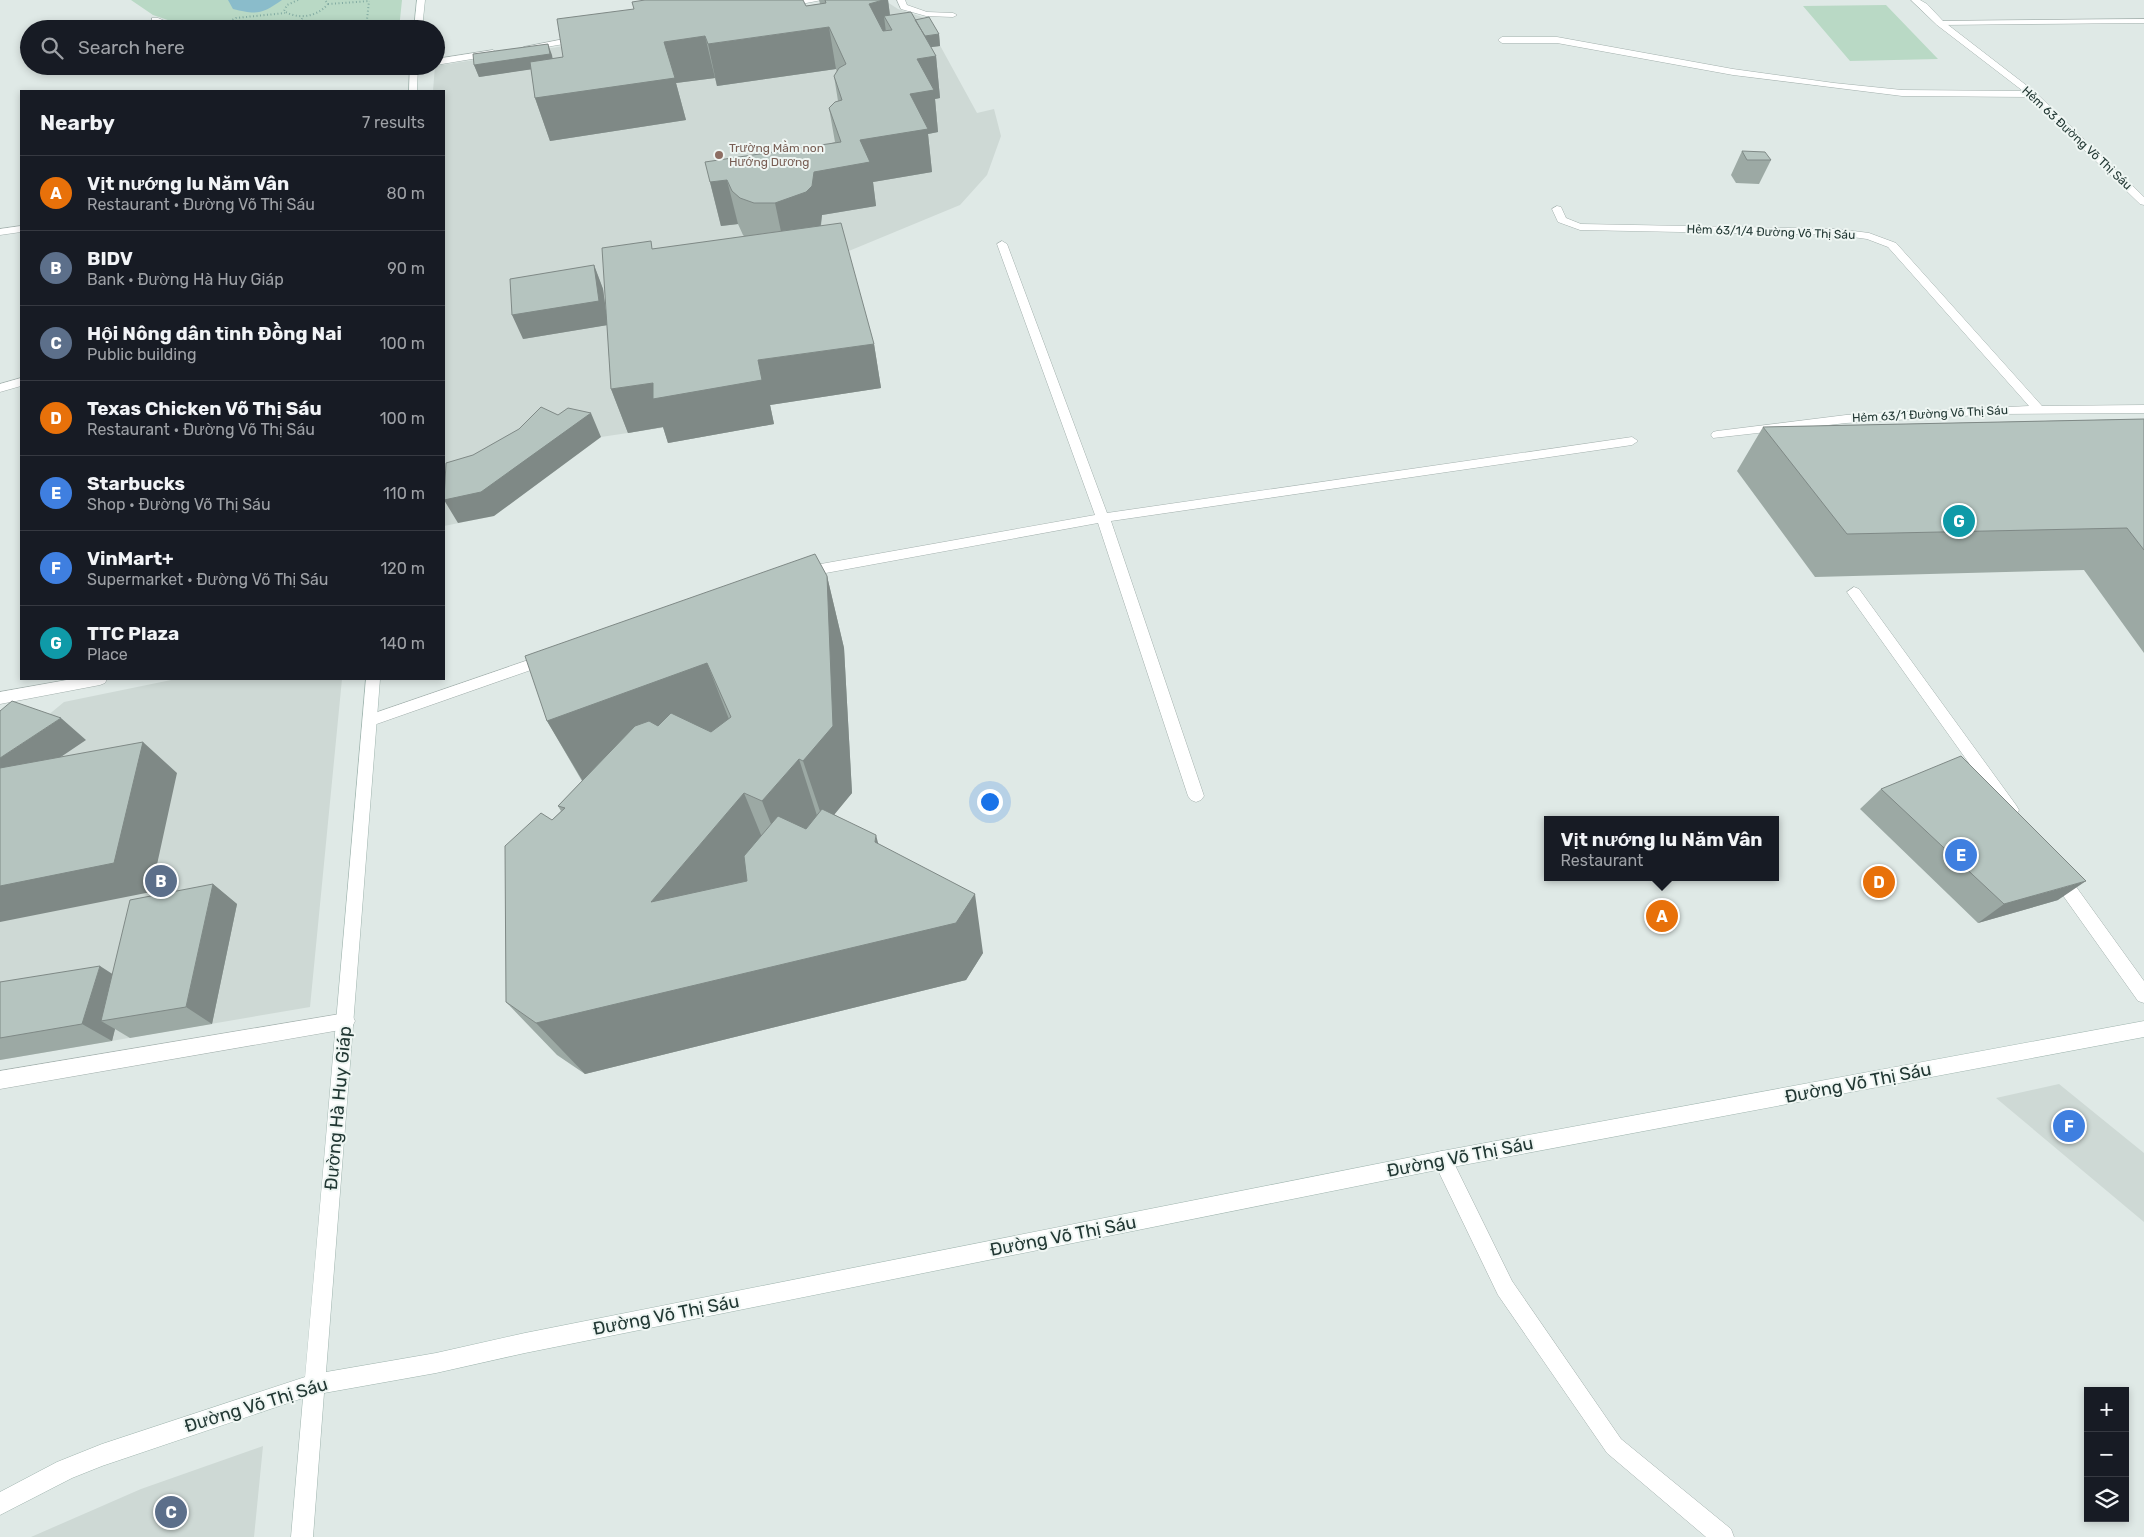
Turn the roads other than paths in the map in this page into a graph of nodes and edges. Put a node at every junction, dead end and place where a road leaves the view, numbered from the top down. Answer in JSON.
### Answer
{"nodes":[{"id":1,"x":421,"y":0,"type":"edge"},
{"id":2,"x":818,"y":0,"type":"edge"},
{"id":3,"x":901,"y":0,"type":"edge"},
{"id":4,"x":1915,"y":0,"type":"edge"},
{"id":5,"x":1923,"y":3,"type":"edge"},
{"id":6,"x":779,"y":6,"type":"edge"},
{"id":7,"x":952,"y":15,"type":"dead end"},
{"id":8,"x":419,"y":20,"type":"edge"},
{"id":9,"x":2144,"y":21,"type":"edge"},
{"id":10,"x":1940,"y":22,"type":"junction"},
{"id":11,"x":584,"y":38,"type":"edge"},
{"id":12,"x":1502,"y":40,"type":"dead end"},
{"id":13,"x":516,"y":49,"type":"edge"},
{"id":14,"x":506,"y":51,"type":"edge"},
{"id":15,"x":445,"y":61,"type":"edge"},
{"id":16,"x":414,"y":75,"type":"edge"},
{"id":17,"x":413,"y":90,"type":"edge"},
{"id":18,"x":2032,"y":94,"type":"junction"},
{"id":19,"x":2144,"y":202,"type":"edge"},
{"id":20,"x":1557,"y":209,"type":"dead end"},
{"id":21,"x":20,"y":229,"type":"edge"},
{"id":22,"x":0,"y":232,"type":"edge"},
{"id":23,"x":1002,"y":244,"type":"dead end"},
{"id":24,"x":20,"y":382,"type":"edge"},
{"id":25,"x":0,"y":388,"type":"edge"},
{"id":26,"x":2038,"y":409,"type":"junction"},
{"id":27,"x":2144,"y":410,"type":"edge"},
{"id":28,"x":1717,"y":435,"type":"dead end"},
{"id":29,"x":1632,"y":441,"type":"dead end"},
{"id":30,"x":1103,"y":518,"type":"junction"},
{"id":31,"x":790,"y":575,"type":"edge"},
{"id":32,"x":1854,"y":592,"type":"dead end"},
{"id":33,"x":556,"y":656,"type":"edge"},
{"id":34,"x":95,"y":680,"type":"edge"},
{"id":35,"x":373,"y":680,"type":"edge"},
{"id":36,"x":0,"y":698,"type":"edge"},
{"id":37,"x":371,"y":720,"type":"junction"},
{"id":38,"x":1196,"y":796,"type":"dead end"},
{"id":39,"x":2022,"y":825,"type":"edge"},
{"id":40,"x":2051,"y":866,"type":"edge"},
{"id":41,"x":2144,"y":994,"type":"edge"},
{"id":42,"x":346,"y":1021,"type":"junction"},
{"id":43,"x":2144,"y":1029,"type":"edge"},
{"id":44,"x":0,"y":1080,"type":"edge"},
{"id":45,"x":1442,"y":1160,"type":"junction"},
{"id":46,"x":314,"y":1384,"type":"junction"},
{"id":47,"x":0,"y":1504,"type":"edge"},
{"id":48,"x":302,"y":1537,"type":"edge"},
{"id":49,"x":1723,"y":1537,"type":"edge"}],
"edges":[{"from":1,"to":8,"type":"street"},
{"from":2,"to":6,"type":"street"},
{"from":3,"to":7,"type":"street"},
{"from":4,"to":5,"type":"street","name":"Hẻm 63 Đường Võ Thị Sáu"},
{"from":5,"to":10,"type":"street","name":"Hẻm 63 Đường Võ Thị Sáu"},
{"from":9,"to":10,"type":"street"},
{"from":10,"to":18,"type":"street","name":"Hẻm 63 Đường Võ Thị Sáu"},
{"from":11,"to":13,"type":"street"},
{"from":12,"to":18,"type":"street"},
{"from":14,"to":15,"type":"street"},
{"from":16,"to":17,"type":"street"},
{"from":18,"to":19,"type":"street","name":"Hẻm 63 Đường Võ Thị Sáu"},
{"from":20,"to":26,"type":"street","name":"Hẻm 63/1/4 Đường Võ Thị Sáu"},
{"from":21,"to":22,"type":"street"},
{"from":23,"to":30,"type":"street"},
{"from":24,"to":25,"type":"street"},
{"from":26,"to":27,"type":"street","name":"Hẻm 63/1 Đường Võ Thị Sáu"},
{"from":26,"to":28,"type":"street","name":"Hẻm 63/1 Đường Võ Thị Sáu"},
{"from":29,"to":30,"type":"street"},
{"from":30,"to":31,"type":"street"},
{"from":30,"to":38,"type":"street"},
{"from":32,"to":39,"type":"street"},
{"from":33,"to":37,"type":"street"},
{"from":34,"to":36,"type":"street"},
{"from":35,"to":37,"type":"street","name":"Đường Hà Huy Giáp"},
{"from":37,"to":42,"type":"street","name":"Đường Hà Huy Giáp"},
{"from":40,"to":41,"type":"street"},
{"from":42,"to":44,"type":"street"},
{"from":42,"to":46,"type":"street","name":"Đường Hà Huy Giáp"},
{"from":43,"to":45,"type":"street","name":"Đường Võ Thị Sáu"},
{"from":45,"to":46,"type":"street","name":"Đường Võ Thị Sáu"},
{"from":45,"to":49,"type":"street"},
{"from":46,"to":47,"type":"street","name":"Đường Võ Thị Sáu"},
{"from":46,"to":48,"type":"street","name":"Đường Hà Huy Giáp"}]}
